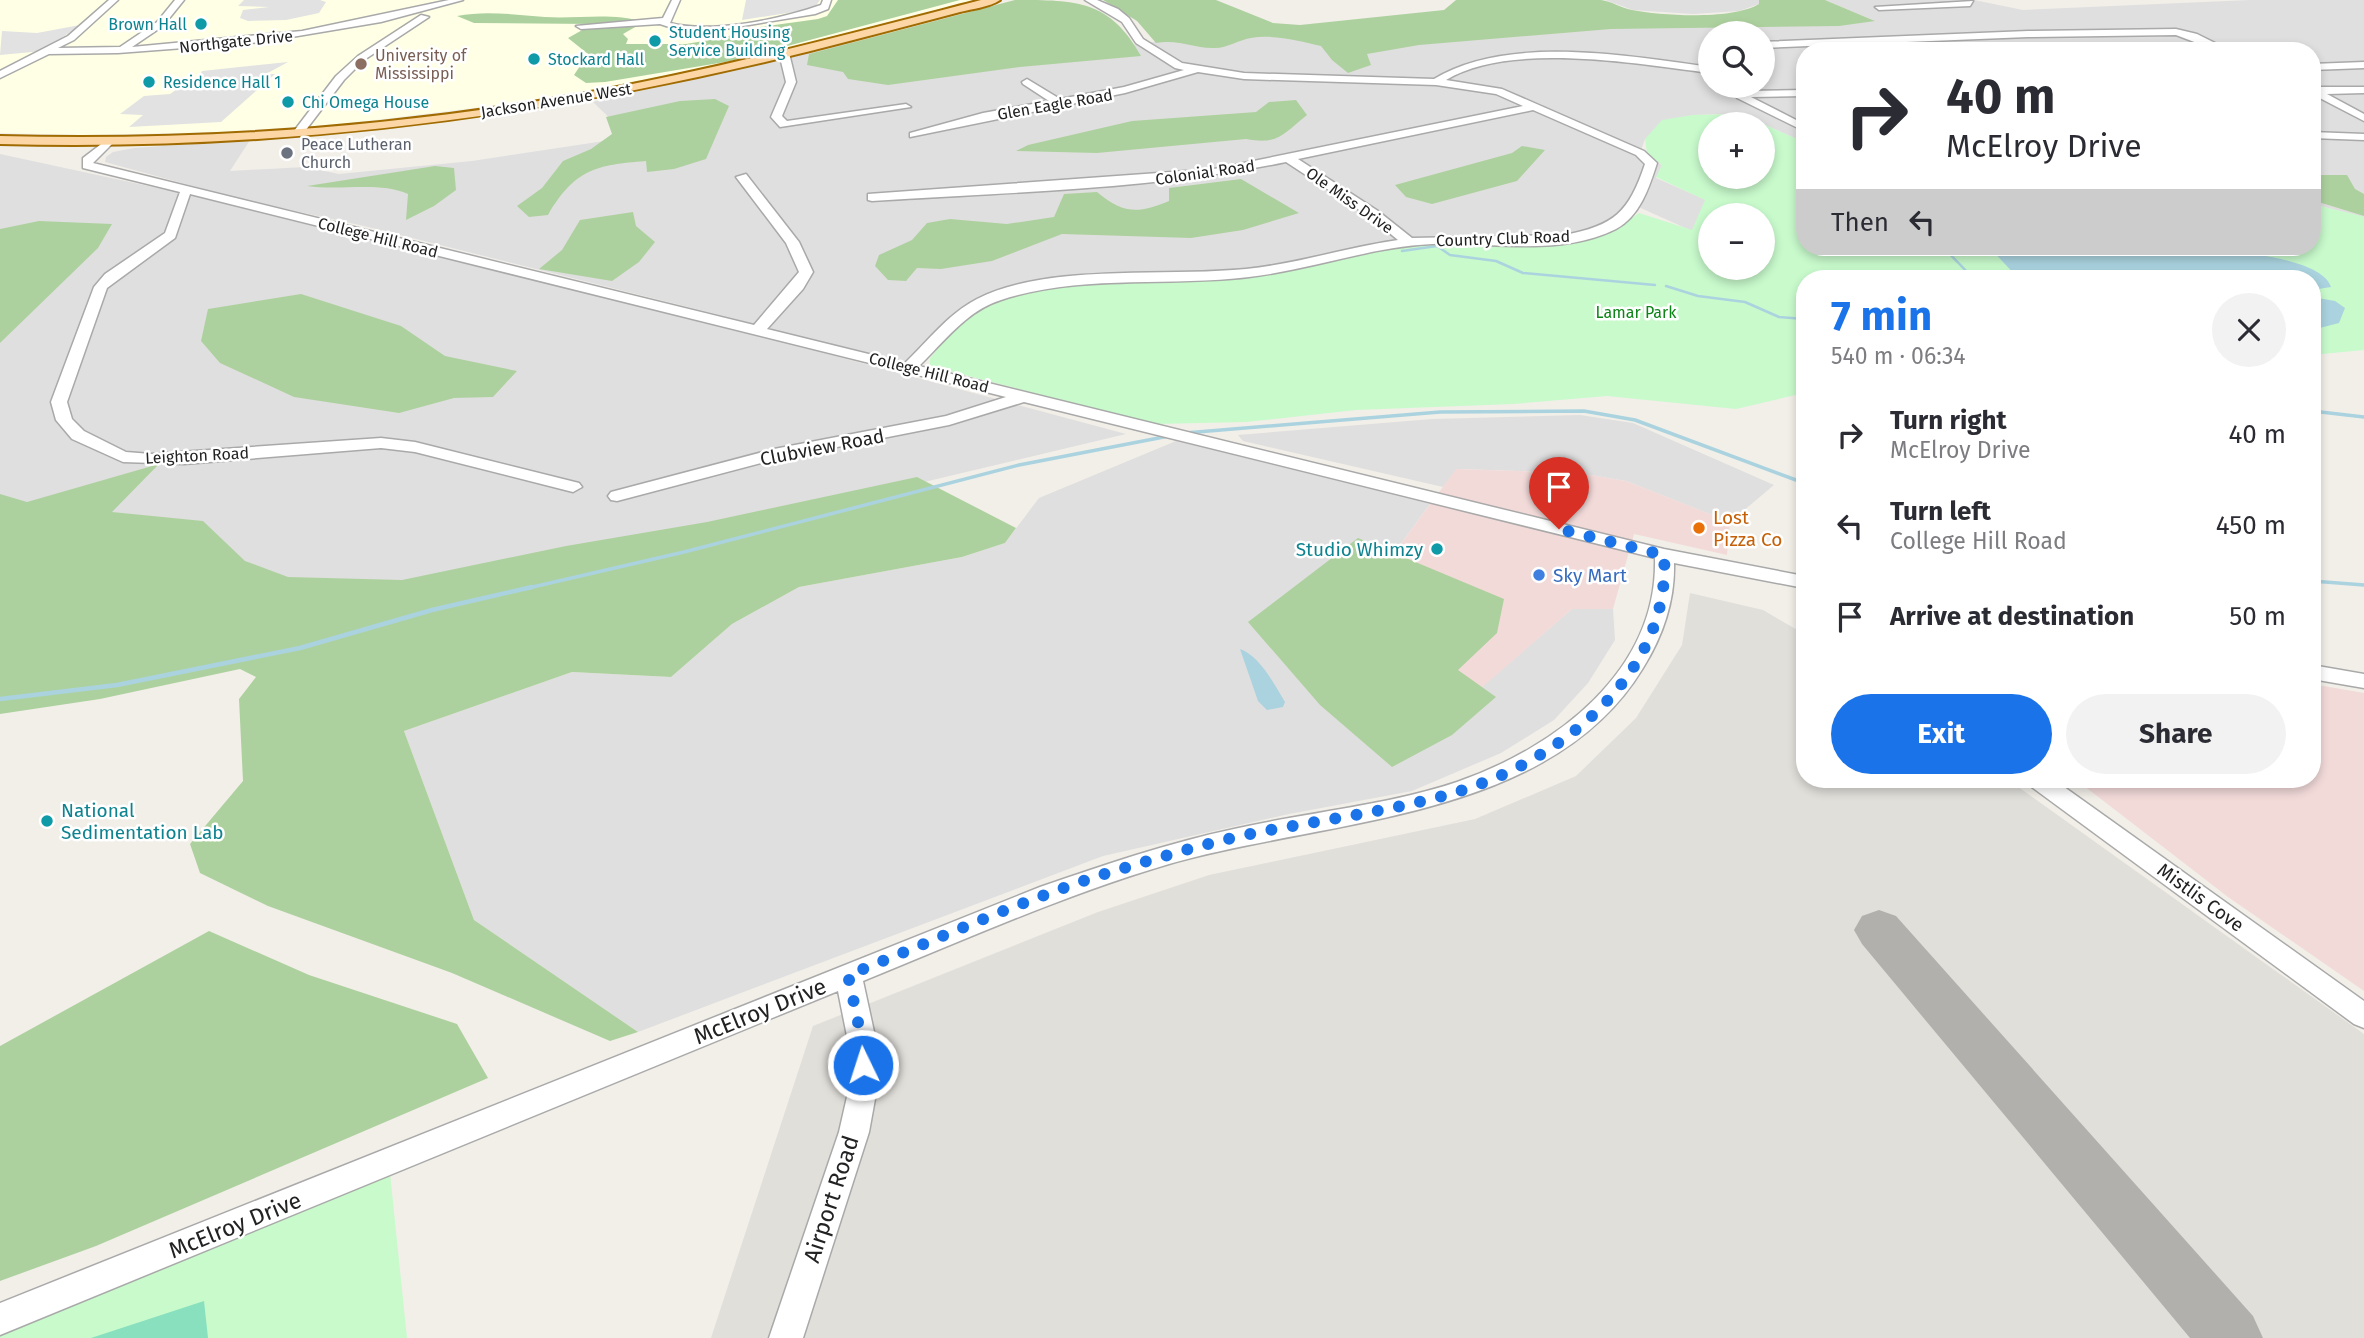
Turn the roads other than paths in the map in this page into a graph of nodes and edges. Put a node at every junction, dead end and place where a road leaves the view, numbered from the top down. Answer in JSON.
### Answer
{"nodes":[{"id":1,"x":114,"y":0,"type":"edge"},
{"id":2,"x":180,"y":0,"type":"edge"},
{"id":3,"x":459,"y":0,"type":"edge"},
{"id":4,"x":676,"y":0,"type":"edge"},
{"id":5,"x":827,"y":0,"type":"edge"},
{"id":6,"x":994,"y":0,"type":"edge"},
{"id":7,"x":1089,"y":0,"type":"edge"},
{"id":8,"x":1970,"y":3,"type":"dead end"},
{"id":9,"x":1878,"y":7,"type":"dead end"},
{"id":10,"x":420,"y":11,"type":"junction"},
{"id":11,"x":435,"y":11,"type":"junction"},
{"id":12,"x":666,"y":21,"type":"junction"},
{"id":13,"x":580,"y":26,"type":"dead end"},
{"id":14,"x":1922,"y":39,"type":"junction"},
{"id":15,"x":1842,"y":42,"type":"edge"},
{"id":16,"x":1928,"y":42,"type":"edge"},
{"id":17,"x":2207,"y":42,"type":"edge"},
{"id":18,"x":1796,"y":44,"type":"edge"},
{"id":19,"x":1775,"y":45,"type":"edge"},
{"id":20,"x":119,"y":50,"type":"junction"},
{"id":21,"x":50,"y":51,"type":"junction"},
{"id":22,"x":784,"y":53,"type":"junction"},
{"id":23,"x":2364,"y":65,"type":"edge"},
{"id":24,"x":2321,"y":67,"type":"edge"},
{"id":25,"x":1698,"y":68,"type":"edge"},
{"id":26,"x":1194,"y":70,"type":"junction"},
{"id":27,"x":0,"y":75,"type":"edge"},
{"id":28,"x":1027,"y":82,"type":"dead end"},
{"id":29,"x":1436,"y":82,"type":"junction"},
{"id":30,"x":2364,"y":90,"type":"edge"},
{"id":31,"x":2321,"y":91,"type":"edge"},
{"id":32,"x":1775,"y":92,"type":"edge"},
{"id":33,"x":1796,"y":93,"type":"edge"},
{"id":34,"x":2321,"y":95,"type":"edge"},
{"id":35,"x":1751,"y":98,"type":"edge"},
{"id":36,"x":1060,"y":104,"type":"junction"},
{"id":37,"x":906,"y":107,"type":"dead end"},
{"id":38,"x":1533,"y":107,"type":"junction"},
{"id":39,"x":2364,"y":118,"type":"edge"},
{"id":40,"x":1796,"y":123,"type":"edge"},
{"id":41,"x":298,"y":133,"type":"junction"},
{"id":42,"x":914,"y":135,"type":"dead end"},
{"id":43,"x":2321,"y":135,"type":"edge"},
{"id":44,"x":2364,"y":137,"type":"edge"},
{"id":45,"x":0,"y":140,"type":"edge"},
{"id":46,"x":153,"y":140,"type":"junction"},
{"id":47,"x":109,"y":141,"type":"junction"},
{"id":48,"x":70,"y":142,"type":"junction"},
{"id":49,"x":92,"y":155,"type":"junction"},
{"id":50,"x":1290,"y":159,"type":"junction"},
{"id":51,"x":742,"y":177,"type":"dead end"},
{"id":52,"x":187,"y":190,"type":"junction"},
{"id":53,"x":872,"y":197,"type":"dead end"},
{"id":54,"x":1409,"y":242,"type":"junction"},
{"id":55,"x":758,"y":330,"type":"junction"},
{"id":56,"x":909,"y":367,"type":"junction"},
{"id":57,"x":1026,"y":396,"type":"junction"},
{"id":58,"x":573,"y":486,"type":"dead end"},
{"id":59,"x":617,"y":496,"type":"dead end"},
{"id":60,"x":1664,"y":555,"type":"junction"},
{"id":61,"x":1796,"y":582,"type":"edge"},
{"id":62,"x":2321,"y":674,"type":"edge"},
{"id":63,"x":2364,"y":681,"type":"edge"},
{"id":64,"x":2049,"y":788,"type":"edge"},
{"id":65,"x":848,"y":975,"type":"junction"},
{"id":66,"x":2364,"y":1016,"type":"edge"},
{"id":67,"x":0,"y":1320,"type":"edge"},
{"id":68,"x":786,"y":1338,"type":"edge"}],
"edges":[{"from":1,"to":21,"type":"street"},
{"from":2,"to":20,"type":"street"},
{"from":3,"to":10,"type":"street","name":"Northgate Drive"},
{"from":3,"to":11,"type":"street"},
{"from":4,"to":12,"type":"street"},
{"from":5,"to":12,"type":"street"},
{"from":6,"to":22,"type":"main road","name":"Jackson Avenue West"},
{"from":7,"to":26,"type":"street","name":"Country Club Road"},
{"from":8,"to":9,"type":"street"},
{"from":10,"to":11,"type":"street","name":"Northgate Drive"},
{"from":10,"to":20,"type":"street","name":"Northgate Drive"},
{"from":11,"to":41,"type":"street"},
{"from":12,"to":13,"type":"street"},
{"from":14,"to":15,"type":"street"},
{"from":14,"to":16,"type":"street"},
{"from":14,"to":17,"type":"street"},
{"from":18,"to":19,"type":"street"},
{"from":20,"to":21,"type":"street","name":"Northgate Drive"},
{"from":21,"to":27,"type":"street"},
{"from":22,"to":37,"type":"street"},
{"from":22,"to":41,"type":"main road","name":"Jackson Avenue West"},
{"from":23,"to":24,"type":"street"},
{"from":25,"to":29,"type":"street"},
{"from":26,"to":29,"type":"street","name":"Country Club Road"},
{"from":26,"to":36,"type":"street","name":"Glen Eagle Road"},
{"from":28,"to":36,"type":"street"},
{"from":29,"to":38,"type":"street","name":"Country Club Road"},
{"from":30,"to":31,"type":"street"},
{"from":32,"to":33,"type":"street"},
{"from":34,"to":39,"type":"street"},
{"from":35,"to":40,"type":"street"},
{"from":36,"to":42,"type":"street","name":"Glen Eagle Road"},
{"from":38,"to":50,"type":"street","name":"Colonial Road"},
{"from":38,"to":54,"type":"street","name":"Country Club Road"},
{"from":41,"to":46,"type":"main road","name":"Jackson Avenue West"},
{"from":43,"to":44,"type":"street"},
{"from":45,"to":48,"type":"main road","name":"Jackson Avenue West"},
{"from":46,"to":47,"type":"main road","name":"Jackson Avenue West"},
{"from":46,"to":49,"type":"street"},
{"from":47,"to":48,"type":"main road","name":"Jackson Avenue West"},
{"from":47,"to":49,"type":"street"},
{"from":48,"to":49,"type":"street"},
{"from":49,"to":52,"type":"street","name":"College Hill Road"},
{"from":50,"to":53,"type":"street","name":"Colonial Road"},
{"from":50,"to":54,"type":"street","name":"Ole Miss Drive"},
{"from":51,"to":55,"type":"street"},
{"from":52,"to":55,"type":"street","name":"College Hill Road"},
{"from":52,"to":58,"type":"street","name":"Leighton Road"},
{"from":54,"to":56,"type":"street","name":"Country Club Road"},
{"from":55,"to":56,"type":"street","name":"College Hill Road"},
{"from":56,"to":57,"type":"street","name":"College Hill Road"},
{"from":57,"to":59,"type":"street","name":"Clubview Road"},
{"from":57,"to":60,"type":"street","name":"College Hill Road"},
{"from":60,"to":61,"type":"street","name":"College Hill Road"},
{"from":60,"to":65,"type":"street","name":"McElroy Drive"},
{"from":62,"to":63,"type":"street"},
{"from":64,"to":66,"type":"street","name":"Mistlis Cove"},
{"from":65,"to":67,"type":"street","name":"McElroy Drive"},
{"from":65,"to":68,"type":"street","name":"Airport Road"}]}
